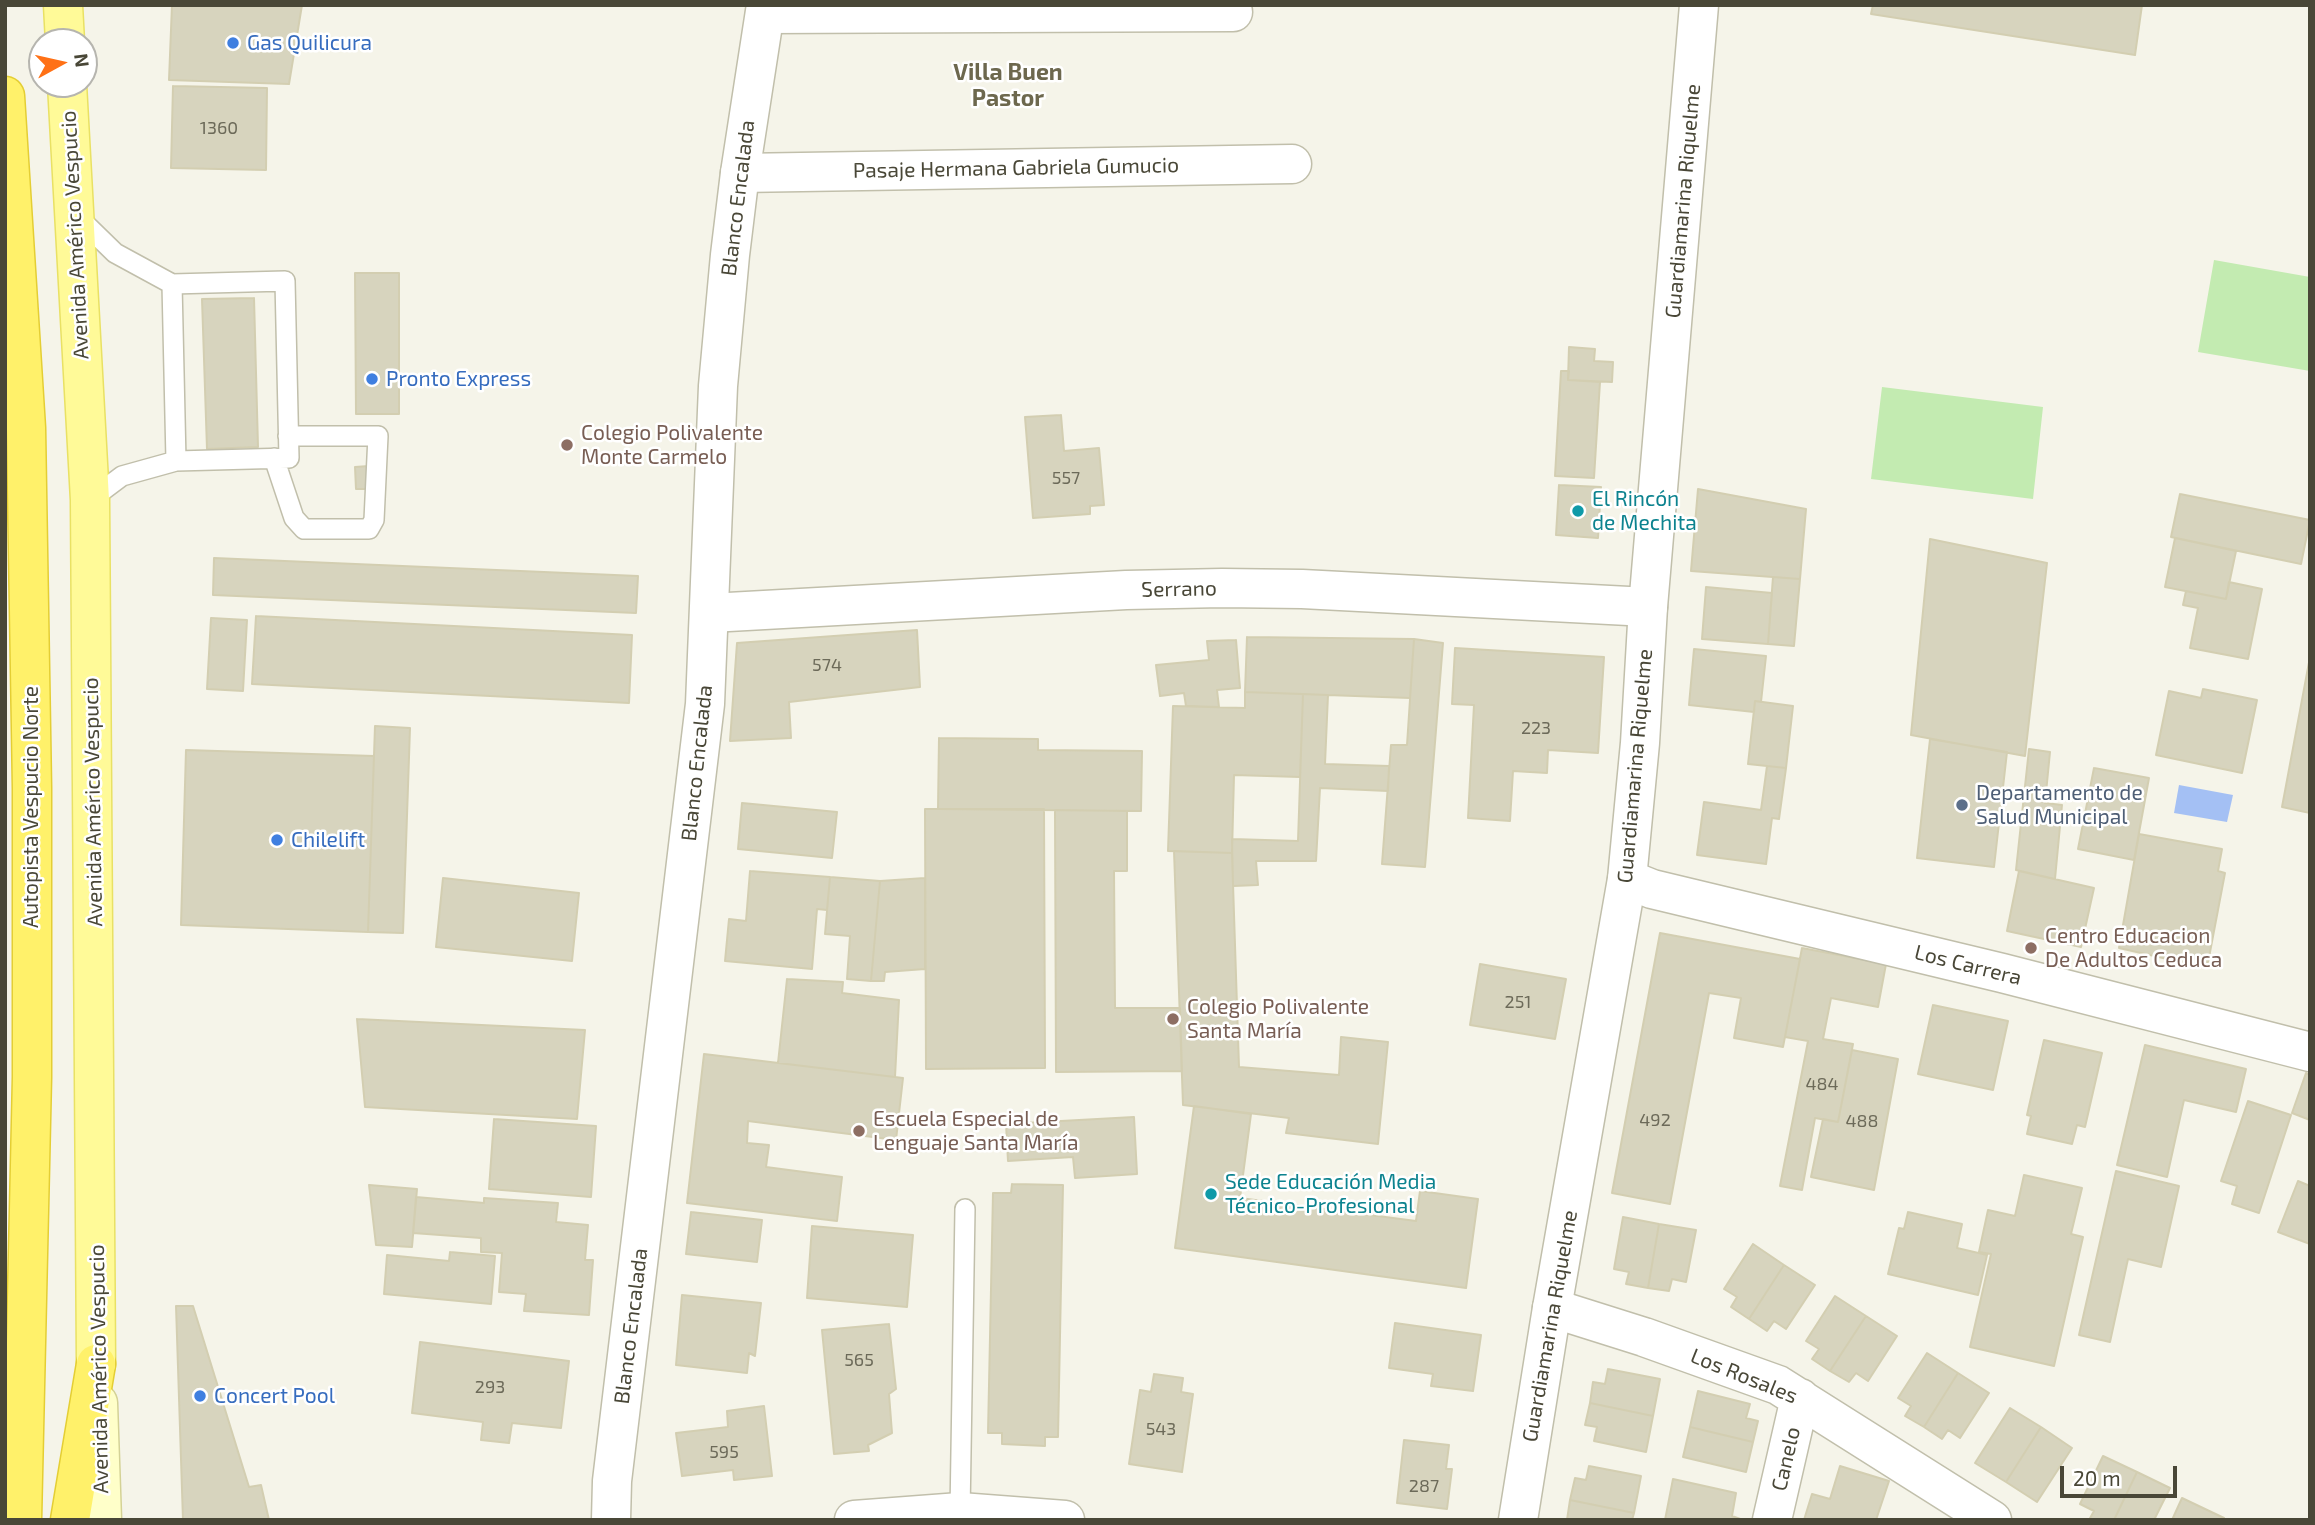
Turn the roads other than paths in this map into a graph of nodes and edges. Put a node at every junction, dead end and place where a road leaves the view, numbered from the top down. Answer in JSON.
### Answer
{"nodes":[{"id":1,"x":63,"y":5,"type":"edge"},
{"id":2,"x":1699,"y":5,"type":"edge"},
{"id":3,"x":766,"y":10,"type":"edge"},
{"id":4,"x":1233,"y":12,"type":"dead end"},
{"id":5,"x":64,"y":28,"type":"edge"},
{"id":6,"x":5,"y":96,"type":"edge"},
{"id":7,"x":68,"y":98,"type":"edge"},
{"id":8,"x":1292,"y":164,"type":"dead end"},
{"id":9,"x":740,"y":173,"type":"junction"},
{"id":10,"x":74,"y":213,"type":"junction"},
{"id":11,"x":172,"y":284,"type":"junction"},
{"id":12,"x":288,"y":436,"type":"junction"},
{"id":13,"x":274,"y":458,"type":"junction"},
{"id":14,"x":176,"y":461,"type":"junction"},
{"id":15,"x":90,"y":500,"type":"junction"},
{"id":16,"x":1648,"y":607,"type":"junction"},
{"id":17,"x":710,"y":613,"type":"junction"},
{"id":18,"x":1627,"y":879,"type":"junction"},
{"id":19,"x":2310,"y":1052,"type":"edge"},
{"id":20,"x":965,"y":1209,"type":"dead end"},
{"id":21,"x":1552,"y":1308,"type":"junction"},
{"id":22,"x":96,"y":1364,"type":"junction"},
{"id":23,"x":1800,"y":1398,"type":"junction"},
{"id":24,"x":960,"y":1512,"type":"junction"},
{"id":25,"x":22,"y":1520,"type":"edge"},
{"id":26,"x":70,"y":1520,"type":"edge"},
{"id":27,"x":102,"y":1520,"type":"edge"},
{"id":28,"x":611,"y":1520,"type":"edge"},
{"id":29,"x":854,"y":1520,"type":"edge"},
{"id":30,"x":1065,"y":1520,"type":"edge"},
{"id":31,"x":1518,"y":1520,"type":"edge"},
{"id":32,"x":1772,"y":1520,"type":"edge"},
{"id":33,"x":1992,"y":1520,"type":"edge"}],
"edges":[{"from":1,"to":5,"type":"main road"},
{"from":2,"to":16,"type":"street","name":"Guardiamarina Riquelme"},
{"from":3,"to":4,"type":"street"},
{"from":3,"to":9,"type":"street","name":"Blanco Encalada"},
{"from":6,"to":25,"type":"highway","name":"Autopista Vespucio Norte"},
{"from":7,"to":10,"type":"main road","name":"Avenida Américo Vespucio"},
{"from":8,"to":9,"type":"street","name":"Pasaje Hermana Gabriela Gumucio"},
{"from":9,"to":17,"type":"street","name":"Blanco Encalada"},
{"from":10,"to":11,"type":"lane"},
{"from":10,"to":15,"type":"main road","name":"Avenida Américo Vespucio"},
{"from":11,"to":12,"type":"lane"},
{"from":11,"to":14,"type":"lane"},
{"from":12,"to":13,"type":"lane"},
{"from":12,"to":13,"type":"lane"},
{"from":13,"to":14,"type":"lane"},
{"from":14,"to":15,"type":"lane"},
{"from":15,"to":22,"type":"main road","name":"Avenida Américo Vespucio"},
{"from":16,"to":17,"type":"street","name":"Serrano"},
{"from":16,"to":18,"type":"street","name":"Guardiamarina Riquelme"},
{"from":17,"to":28,"type":"street","name":"Blanco Encalada"},
{"from":18,"to":19,"type":"street","name":"Los Carrera"},
{"from":18,"to":21,"type":"street","name":"Guardiamarina Riquelme"},
{"from":20,"to":24,"type":"lane"},
{"from":21,"to":23,"type":"street","name":"Los Rosales"},
{"from":21,"to":31,"type":"street","name":"Guardiamarina Riquelme"},
{"from":22,"to":26,"type":"highway"},
{"from":22,"to":27,"type":"main road","name":"Avenida Américo Vespucio"},
{"from":23,"to":32,"type":"street","name":"Canelo"},
{"from":23,"to":33,"type":"street","name":"Los Rosales"},
{"from":24,"to":29,"type":"street"},
{"from":24,"to":30,"type":"street"}]}
